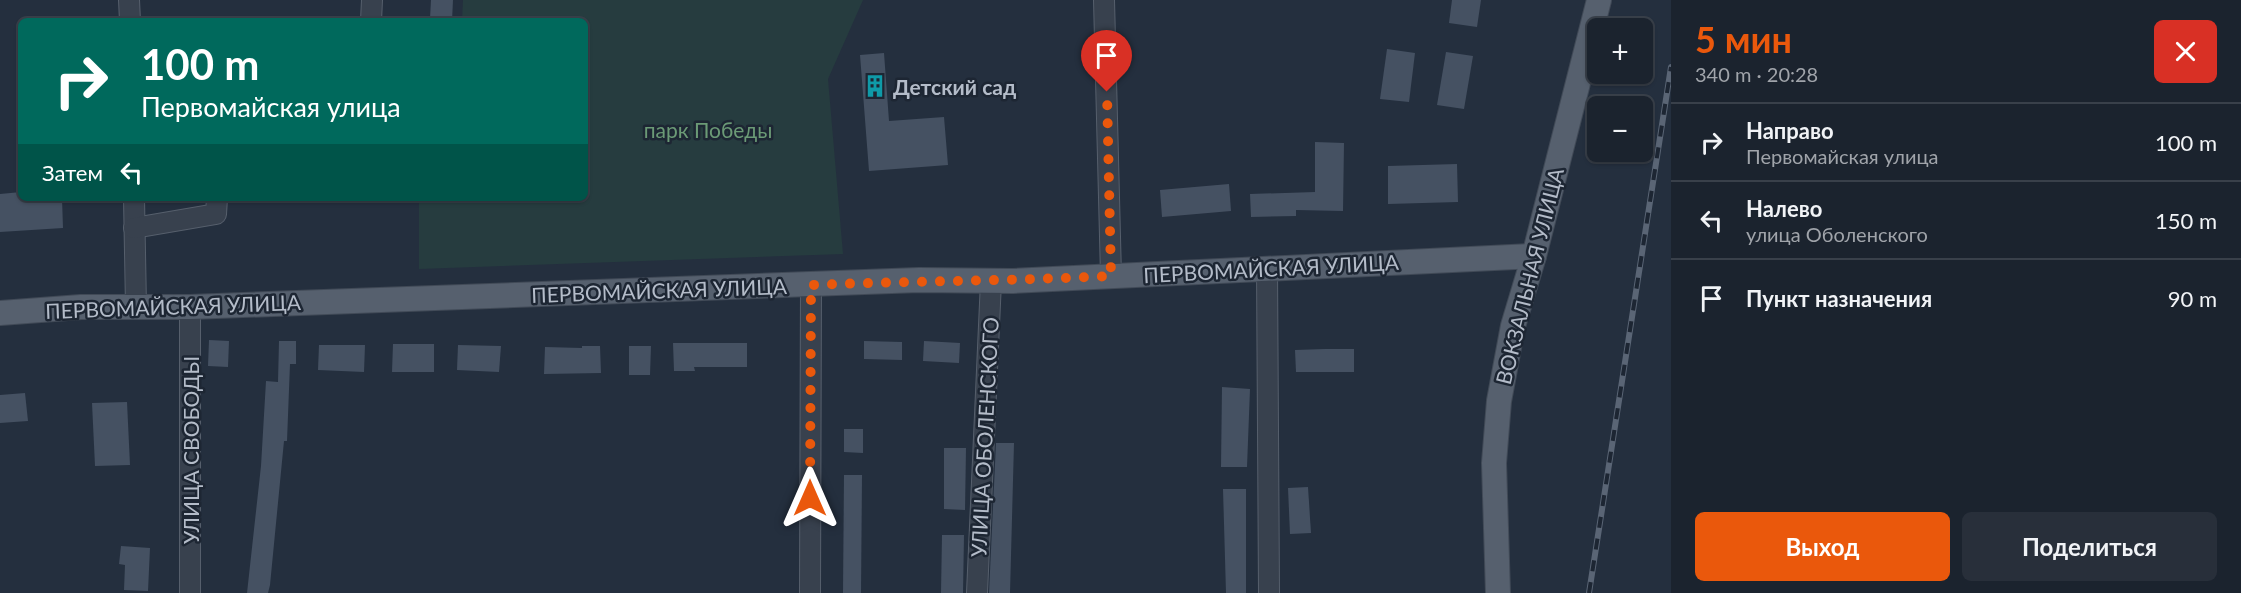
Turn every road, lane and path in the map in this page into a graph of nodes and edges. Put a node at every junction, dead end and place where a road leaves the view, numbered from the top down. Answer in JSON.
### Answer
{"nodes":[{"id":1,"x":129,"y":0,"type":"edge"},
{"id":2,"x":372,"y":0,"type":"edge"},
{"id":3,"x":1104,"y":0,"type":"edge"},
{"id":4,"x":1599,"y":0,"type":"edge"},
{"id":5,"x":130,"y":18,"type":"edge"},
{"id":6,"x":371,"y":18,"type":"edge"},
{"id":7,"x":134,"y":201,"type":"edge"},
{"id":8,"x":217,"y":201,"type":"edge"},
{"id":9,"x":134,"y":228,"type":"junction"},
{"id":10,"x":1534,"y":256,"type":"junction"},
{"id":11,"x":1267,"y":267,"type":"junction"},
{"id":12,"x":1111,"y":276,"type":"junction"},
{"id":13,"x":991,"y":281,"type":"junction"},
{"id":14,"x":811,"y":285,"type":"junction"},
{"id":15,"x":136,"y":307,"type":"junction"},
{"id":16,"x":190,"y":307,"type":"junction"},
{"id":17,"x":0,"y":313,"type":"edge"},
{"id":18,"x":190,"y":593,"type":"edge"},
{"id":19,"x":810,"y":593,"type":"edge"},
{"id":20,"x":977,"y":593,"type":"edge"},
{"id":21,"x":1269,"y":593,"type":"edge"},
{"id":22,"x":1498,"y":593,"type":"edge"}],
"edges":[{"from":1,"to":5,"type":"street"},
{"from":2,"to":6,"type":"street"},
{"from":3,"to":12,"type":"street"},
{"from":4,"to":10,"type":"main road","name":"ВОКЗАЛЬНАЯ УЛИЦА"},
{"from":7,"to":9,"type":"street"},
{"from":8,"to":9,"type":"street"},
{"from":9,"to":15,"type":"street"},
{"from":10,"to":11,"type":"main road","name":"ПЕРВОМАЙСКАЯ УЛИЦА"},
{"from":10,"to":22,"type":"main road","name":"ВОКЗАЛЬНАЯ УЛИЦА"},
{"from":11,"to":12,"type":"main road","name":"ПЕРВОМАЙСКАЯ УЛИЦА"},
{"from":11,"to":21,"type":"street"},
{"from":12,"to":13,"type":"main road","name":"ПЕРВОМАЙСКАЯ УЛИЦА"},
{"from":13,"to":14,"type":"main road","name":"ПЕРВОМАЙСКАЯ УЛИЦА"},
{"from":13,"to":20,"type":"street","name":"УЛИЦА ОБОЛЕНСКОГО"},
{"from":14,"to":16,"type":"main road","name":"ПЕРВОМАЙСКАЯ УЛИЦА"},
{"from":14,"to":19,"type":"street"},
{"from":15,"to":16,"type":"main road","name":"ПЕРВОМАЙСКАЯ УЛИЦА"},
{"from":15,"to":17,"type":"main road","name":"ПЕРВОМАЙСКАЯ УЛИЦА"},
{"from":16,"to":18,"type":"street","name":"УЛИЦА СВОБОДЫ"}]}
